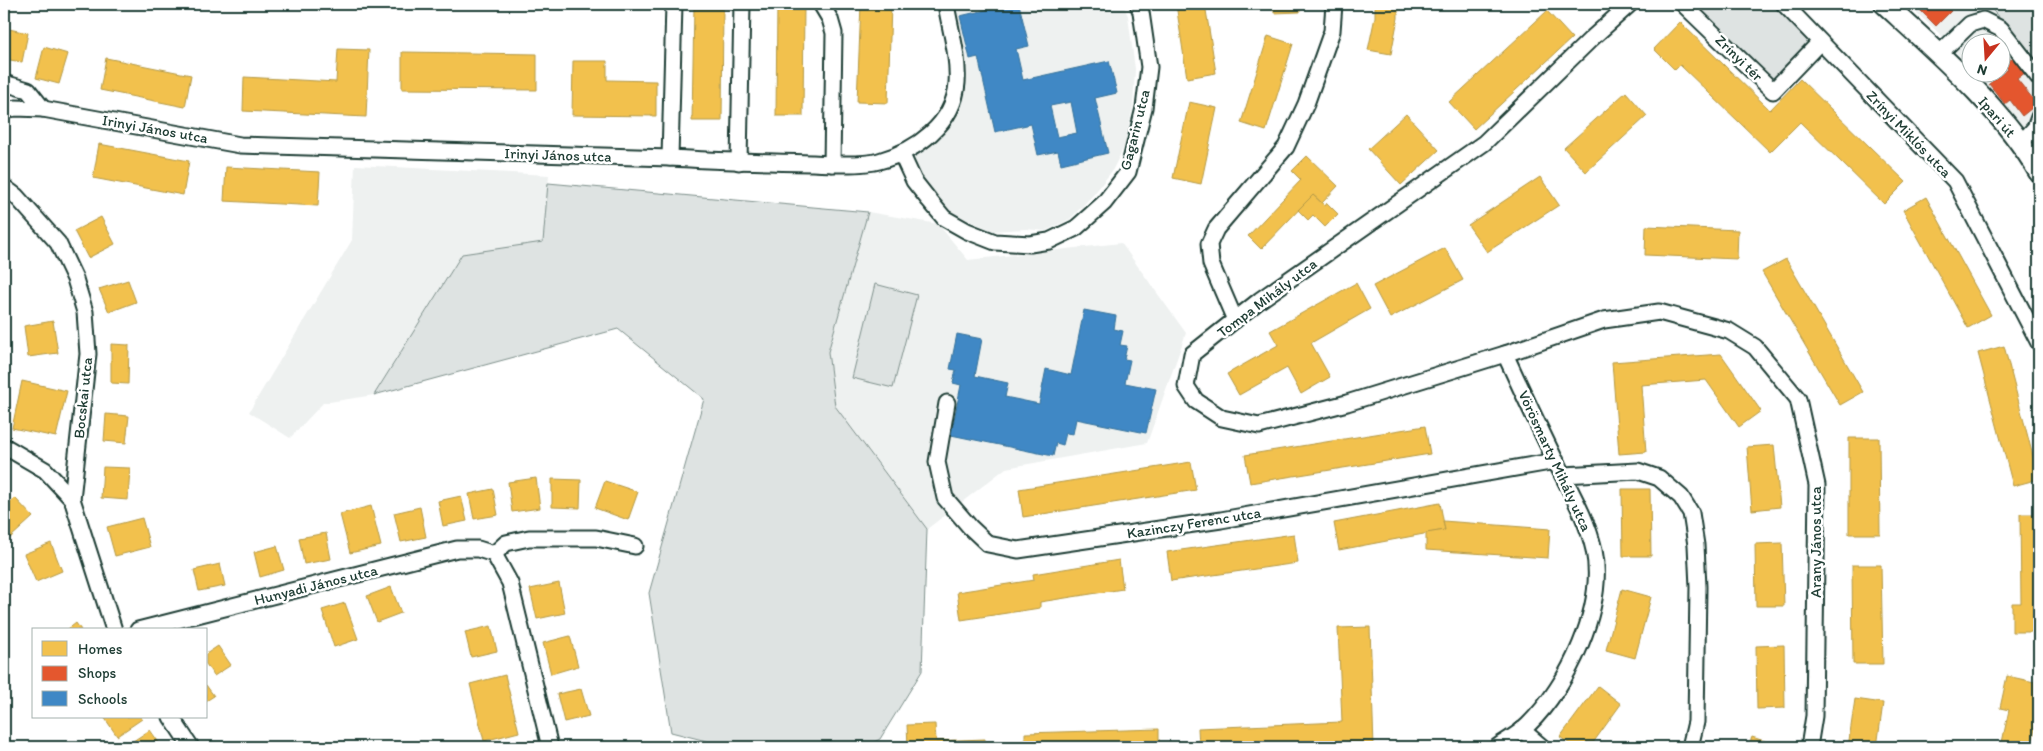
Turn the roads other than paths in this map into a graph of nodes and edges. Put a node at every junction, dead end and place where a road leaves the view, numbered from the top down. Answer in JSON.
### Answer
{"nodes":[{"id":1,"x":674,"y":4,"type":"edge"},
{"id":2,"x":742,"y":4,"type":"edge"},
{"id":3,"x":821,"y":4,"type":"edge"},
{"id":4,"x":946,"y":4,"type":"edge"},
{"id":5,"x":1138,"y":4,"type":"edge"},
{"id":6,"x":1334,"y":4,"type":"edge"},
{"id":7,"x":1630,"y":4,"type":"edge"},
{"id":8,"x":1683,"y":4,"type":"edge"},
{"id":9,"x":1784,"y":4,"type":"edge"},
{"id":10,"x":1885,"y":4,"type":"edge"},
{"id":11,"x":1820,"y":42,"type":"junction"},
{"id":12,"x":1939,"y":54,"type":"junction"},
{"id":13,"x":2039,"y":78,"type":"edge"},
{"id":14,"x":4,"y":83,"type":"edge"},
{"id":15,"x":43,"y":109,"type":"junction"},
{"id":16,"x":4,"y":110,"type":"edge"},
{"id":17,"x":2039,"y":116,"type":"edge"},
{"id":18,"x":2020,"y":144,"type":"junction"},
{"id":19,"x":901,"y":153,"type":"junction"},
{"id":20,"x":670,"y":158,"type":"junction"},
{"id":21,"x":739,"y":162,"type":"junction"},
{"id":22,"x":832,"y":164,"type":"junction"},
{"id":23,"x":2039,"y":172,"type":"edge"},
{"id":24,"x":8,"y":194,"type":"edge"},
{"id":25,"x":1235,"y":320,"type":"junction"},
{"id":26,"x":2039,"y":343,"type":"edge"},
{"id":27,"x":1505,"y":354,"type":"junction"},
{"id":28,"x":947,"y":404,"type":"dead end"},
{"id":29,"x":4,"y":446,"type":"edge"},
{"id":30,"x":1559,"y":468,"type":"junction"},
{"id":31,"x":72,"y":499,"type":"junction"},
{"id":32,"x":635,"y":546,"type":"dead end"},
{"id":33,"x":494,"y":554,"type":"junction"},
{"id":34,"x":113,"y":628,"type":"edge"},
{"id":35,"x":146,"y":628,"type":"edge"},
{"id":36,"x":172,"y":718,"type":"edge"},
{"id":37,"x":1522,"y":730,"type":"junction"},
{"id":38,"x":191,"y":747,"type":"edge"},
{"id":39,"x":550,"y":747,"type":"edge"},
{"id":40,"x":1497,"y":747,"type":"edge"},
{"id":41,"x":1542,"y":747,"type":"edge"},
{"id":42,"x":1690,"y":747,"type":"edge"},
{"id":43,"x":1809,"y":747,"type":"edge"}],
"edges":[{"from":1,"to":20,"type":"street"},
{"from":2,"to":21,"type":"street"},
{"from":3,"to":22,"type":"street"},
{"from":4,"to":19,"type":"street","name":"Irinyi János utca"},
{"from":5,"to":19,"type":"street","name":"Gagarin utca"},
{"from":6,"to":25,"type":"street"},
{"from":7,"to":25,"type":"street","name":"Tompa Mihály utca"},
{"from":8,"to":11,"type":"street","name":"Zrínyi tér"},
{"from":9,"to":11,"type":"street"},
{"from":10,"to":12,"type":"main road","name":"Ipari út"},
{"from":11,"to":26,"type":"street","name":"Zrínyi Miklós utca"},
{"from":12,"to":13,"type":"street"},
{"from":12,"to":18,"type":"main road","name":"Ipari út"},
{"from":14,"to":15,"type":"street"},
{"from":15,"to":16,"type":"street"},
{"from":15,"to":20,"type":"street","name":"Irinyi János utca"},
{"from":17,"to":18,"type":"street"},
{"from":18,"to":23,"type":"main road","name":"Ipari út"},
{"from":19,"to":22,"type":"street","name":"Irinyi János utca"},
{"from":20,"to":21,"type":"street","name":"Irinyi János utca"},
{"from":21,"to":22,"type":"street","name":"Irinyi János utca"},
{"from":24,"to":31,"type":"street","name":"Bocskai utca"},
{"from":25,"to":27,"type":"street","name":"Tompa Mihály utca"},
{"from":27,"to":30,"type":"street","name":"Vörösmarty Mihály utca"},
{"from":27,"to":43,"type":"street","name":"Arany János utca"},
{"from":28,"to":30,"type":"street","name":"Kazinczy Ferenc utca"},
{"from":29,"to":31,"type":"street"},
{"from":30,"to":37,"type":"street","name":"Vörösmarty Mihály utca"},
{"from":30,"to":42,"type":"street","name":"Kazinczy Ferenc utca"},
{"from":31,"to":34,"type":"street","name":"Bocskai utca"},
{"from":32,"to":33,"type":"street"},
{"from":33,"to":35,"type":"street","name":"Hunyadi János utca"},
{"from":33,"to":39,"type":"street"},
{"from":36,"to":38,"type":"street"},
{"from":37,"to":40,"type":"street","name":"Vörösmarty Mihály utca"},
{"from":37,"to":41,"type":"street"}]}
